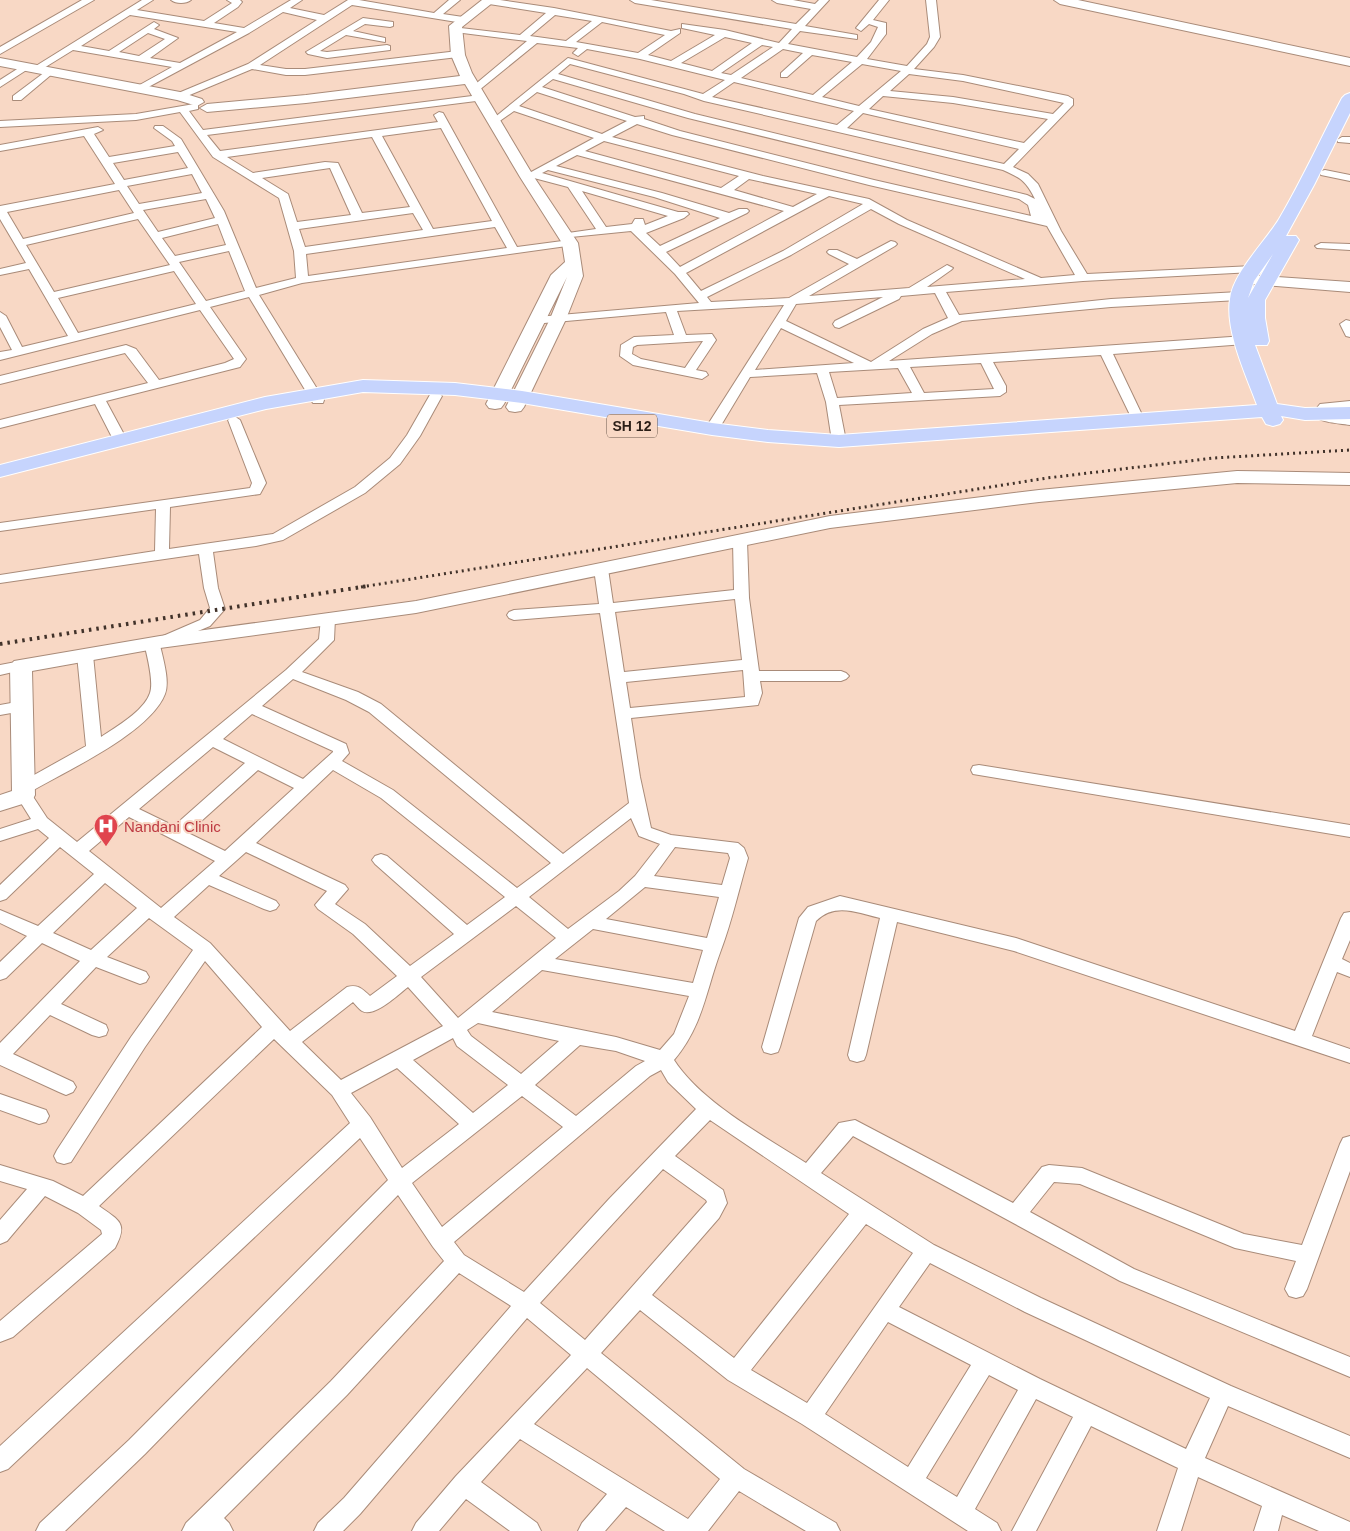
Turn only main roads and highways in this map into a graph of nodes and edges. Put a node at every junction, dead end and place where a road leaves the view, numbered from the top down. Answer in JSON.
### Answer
{"nodes":[{"id":1,"x":1350,"y":98,"type":"edge"},
{"id":2,"x":1347,"y":135,"type":"edge"},
{"id":3,"x":316,"y":397,"type":"junction"},
{"id":4,"x":497,"y":400,"type":"junction"},
{"id":5,"x":519,"y":402,"type":"junction"},
{"id":6,"x":1350,"y":413,"type":"edge"},
{"id":7,"x":1290,"y":414,"type":"junction"},
{"id":8,"x":0,"y":471,"type":"edge"},
{"id":9,"x":0,"y":480,"type":"edge"}],
"edges":[{"from":1,"to":7,"type":"main road"},
{"from":2,"to":7,"type":"main road"},
{"from":3,"to":4,"type":"main road","number":"SH 12"},
{"from":3,"to":4,"type":"main road","number":"SH 12"},
{"from":3,"to":8,"type":"main road","number":"SH 12"},
{"from":3,"to":9,"type":"main road","number":"SH 12"},
{"from":4,"to":5,"type":"main road","number":"SH 12"},
{"from":5,"to":7,"type":"main road","number":"SH 12"},
{"from":5,"to":7,"type":"main road","number":"SH 12"},
{"from":6,"to":7,"type":"main road"}]}
